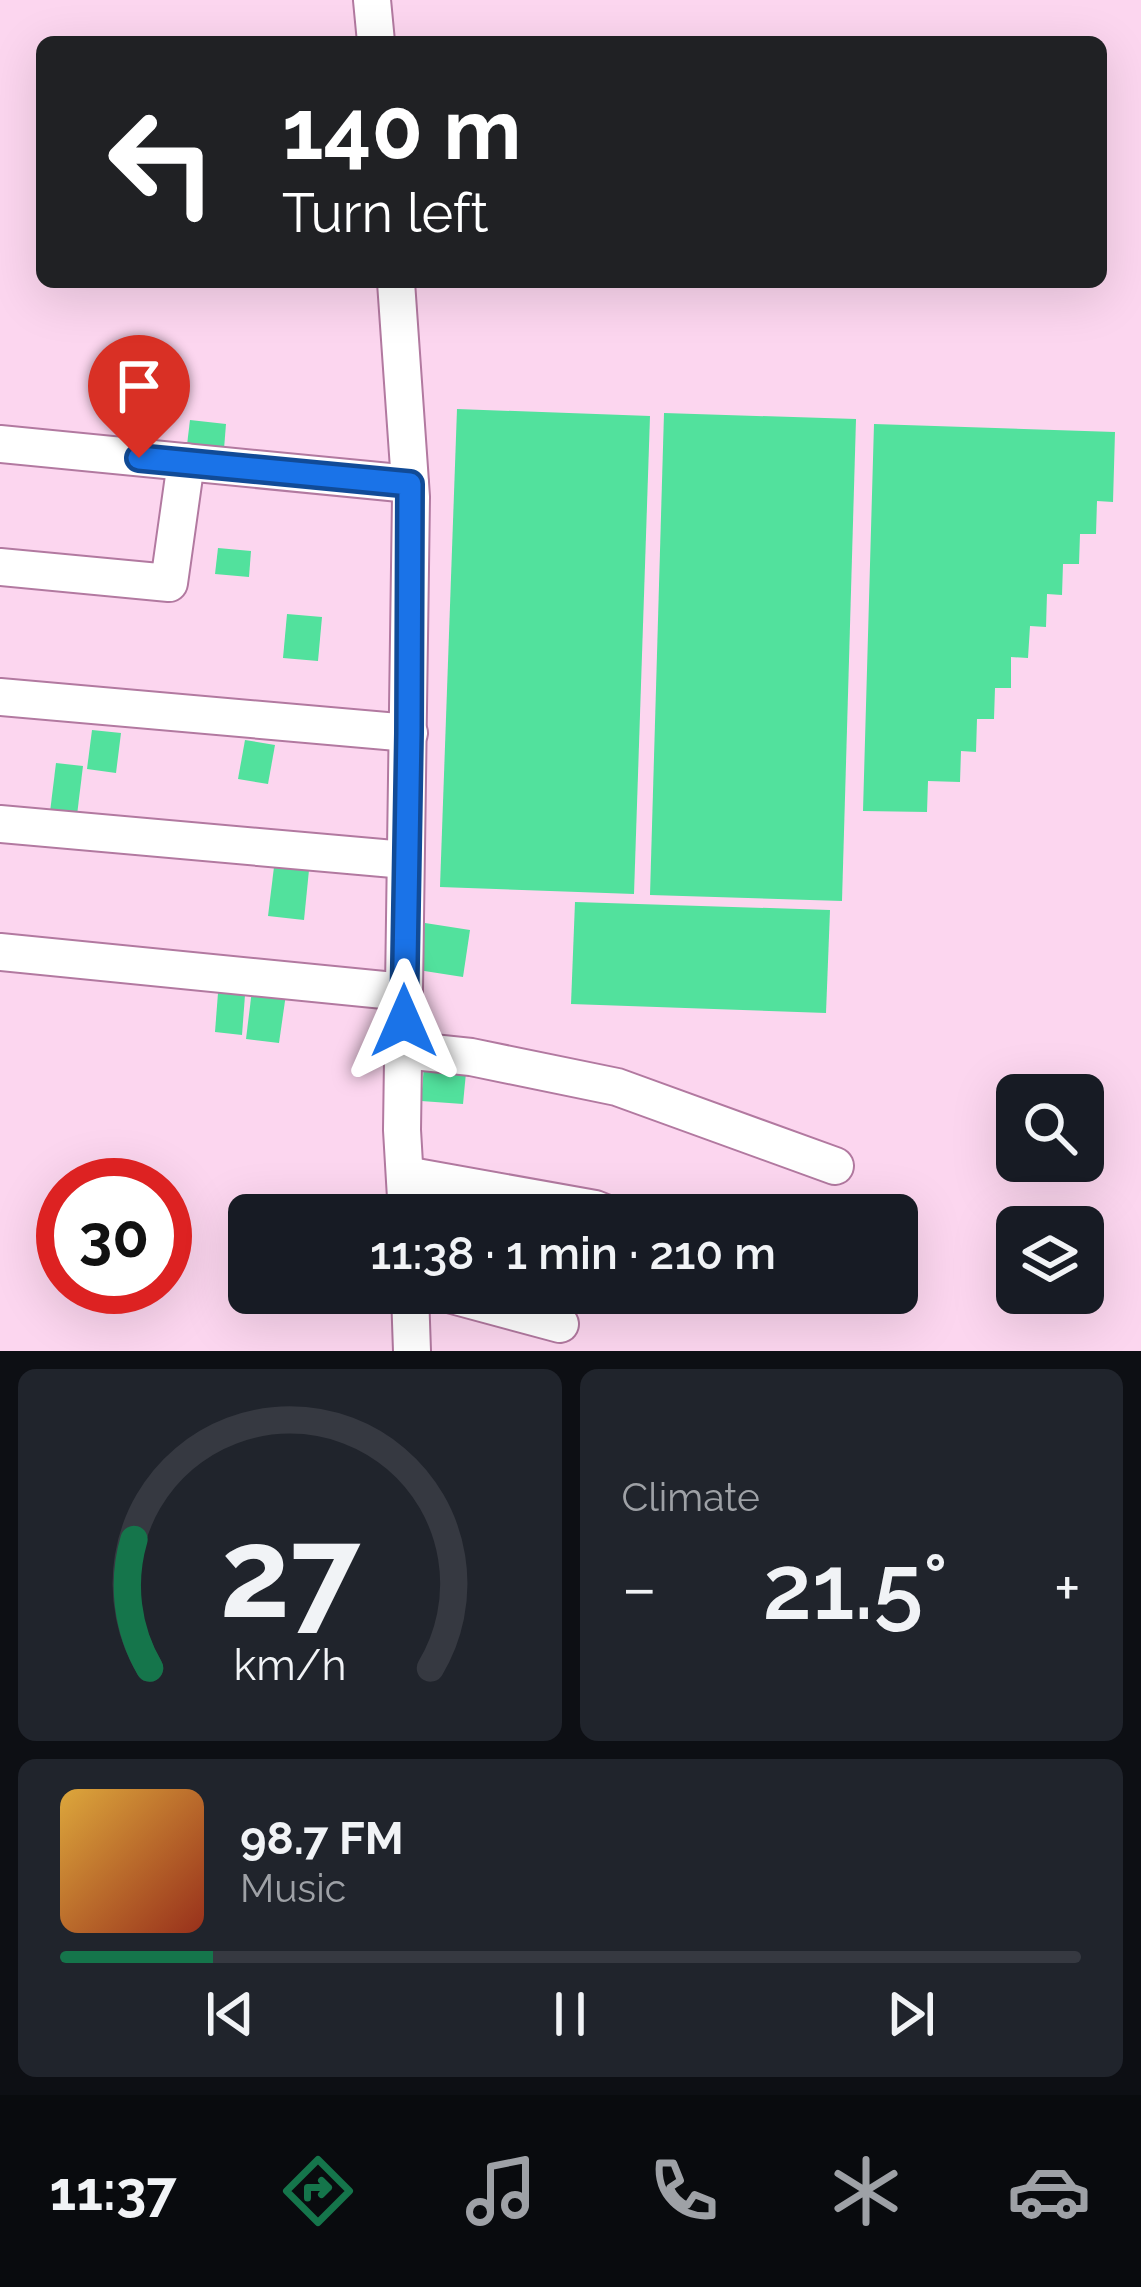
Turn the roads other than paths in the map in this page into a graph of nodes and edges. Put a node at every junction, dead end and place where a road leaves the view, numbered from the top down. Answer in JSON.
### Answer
{"nodes":[{"id":1,"x":372,"y":0,"type":"edge"},
{"id":2,"x":375,"y":36,"type":"edge"},
{"id":3,"x":396,"y":288,"type":"edge"},
{"id":4,"x":0,"y":444,"type":"edge"},
{"id":5,"x":186,"y":462,"type":"junction"},
{"id":6,"x":410,"y":484,"type":"junction"},
{"id":7,"x":0,"y":567,"type":"edge"},
{"id":8,"x":0,"y":697,"type":"edge"},
{"id":9,"x":409,"y":733,"type":"junction"},
{"id":10,"x":0,"y":824,"type":"edge"},
{"id":11,"x":405,"y":860,"type":"junction"},
{"id":12,"x":0,"y":952,"type":"edge"},
{"id":13,"x":404,"y":992,"type":"junction"},
{"id":14,"x":404,"y":1049,"type":"junction"},
{"id":15,"x":835,"y":1166,"type":"dead end"},
{"id":16,"x":405,"y":1174,"type":"junction"},
{"id":17,"x":406,"y":1194,"type":"edge"},
{"id":18,"x":514,"y":1194,"type":"edge"},
{"id":19,"x":411,"y":1314,"type":"edge"},
{"id":20,"x":523,"y":1314,"type":"edge"},
{"id":21,"x":560,"y":1324,"type":"dead end"},
{"id":22,"x":412,"y":1351,"type":"edge"}],
"edges":[{"from":1,"to":2,"type":"street"},
{"from":3,"to":6,"type":"street"},
{"from":4,"to":5,"type":"street"},
{"from":5,"to":6,"type":"street"},
{"from":5,"to":7,"type":"street"},
{"from":6,"to":9,"type":"street"},
{"from":8,"to":9,"type":"street"},
{"from":9,"to":11,"type":"street"},
{"from":10,"to":11,"type":"street"},
{"from":11,"to":13,"type":"street"},
{"from":12,"to":13,"type":"street"},
{"from":13,"to":14,"type":"street"},
{"from":14,"to":15,"type":"street"},
{"from":14,"to":16,"type":"street"},
{"from":16,"to":17,"type":"street"},
{"from":16,"to":18,"type":"street"},
{"from":19,"to":22,"type":"street"},
{"from":20,"to":21,"type":"street"}]}
